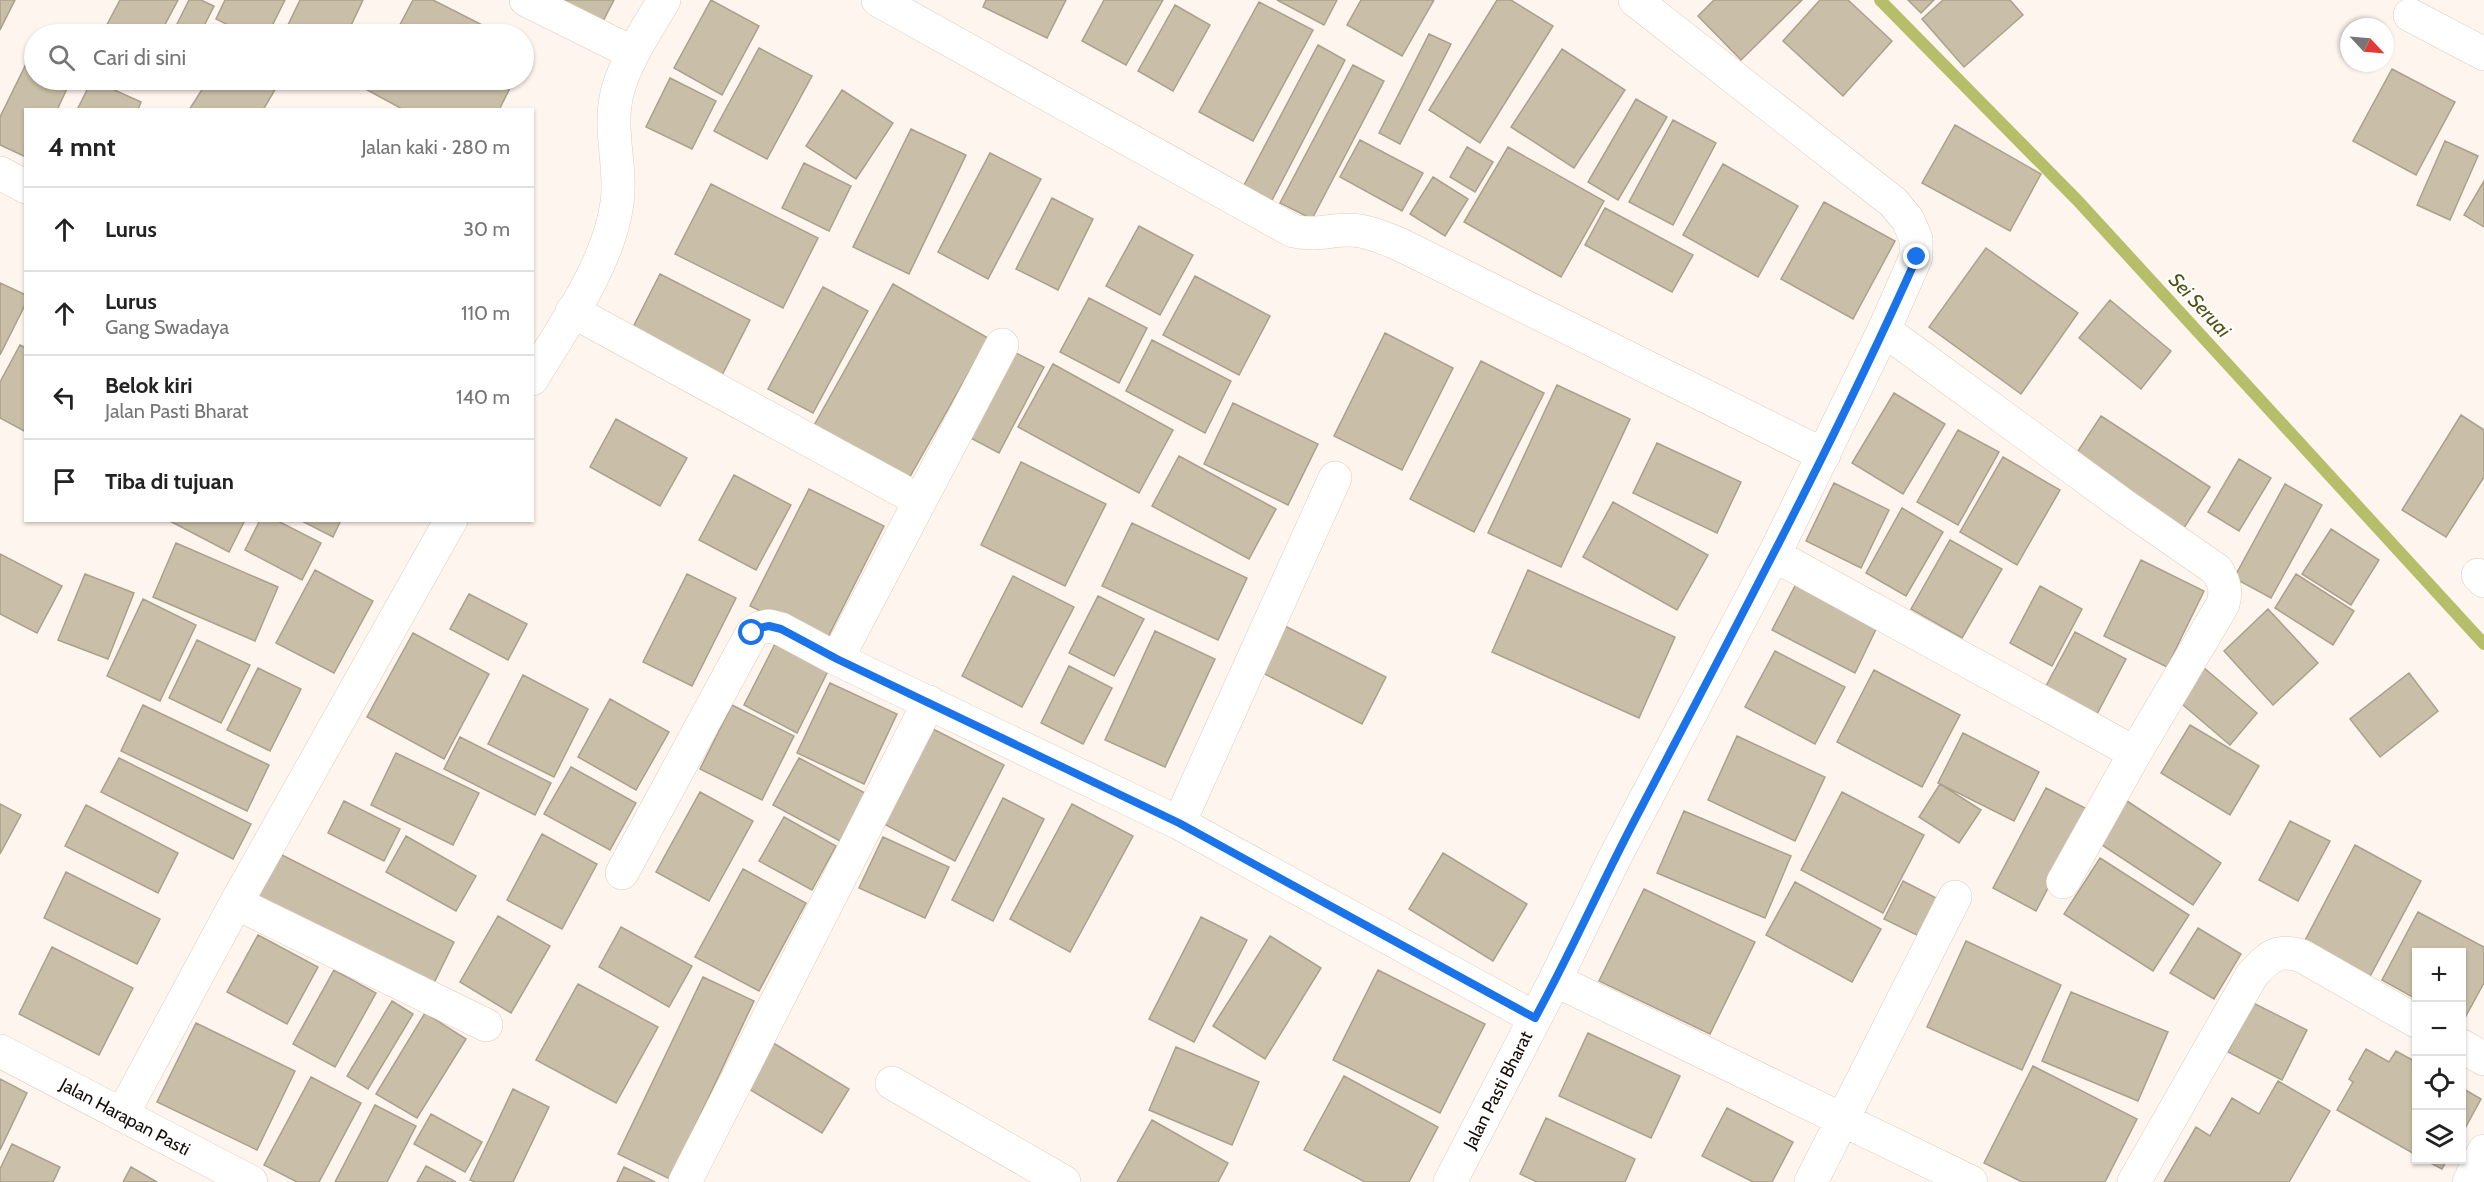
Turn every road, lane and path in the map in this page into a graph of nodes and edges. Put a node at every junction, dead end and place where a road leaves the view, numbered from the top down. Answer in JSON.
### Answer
{"nodes":[{"id":1,"x":526,"y":0,"type":"edge"},
{"id":2,"x":663,"y":0,"type":"edge"},
{"id":3,"x":878,"y":0,"type":"edge"},
{"id":4,"x":1635,"y":0,"type":"edge"},
{"id":5,"x":2410,"y":15,"type":"dead end"},
{"id":6,"x":633,"y":53,"type":"junction"},
{"id":7,"x":2484,"y":54,"type":"edge"},
{"id":8,"x":0,"y":173,"type":"edge"},
{"id":9,"x":24,"y":186,"type":"edge"},
{"id":10,"x":572,"y":311,"type":"junction"},
{"id":11,"x":1884,"y":330,"type":"junction"},
{"id":12,"x":1002,"y":345,"type":"dead end"},
{"id":13,"x":534,"y":376,"type":"edge"},
{"id":14,"x":1824,"y":454,"type":"junction"},
{"id":15,"x":1335,"y":478,"type":"dead end"},
{"id":16,"x":919,"y":500,"type":"junction"},
{"id":17,"x":451,"y":522,"type":"edge"},
{"id":18,"x":1774,"y":555,"type":"junction"},
{"id":19,"x":837,"y":659,"type":"junction"},
{"id":20,"x":929,"y":702,"type":"junction"},
{"id":21,"x":2135,"y":753,"type":"junction"},
{"id":22,"x":1179,"y":823,"type":"junction"},
{"id":23,"x":622,"y":873,"type":"dead end"},
{"id":24,"x":2063,"y":882,"type":"dead end"},
{"id":25,"x":1954,"y":897,"type":"dead end"},
{"id":26,"x":236,"y":903,"type":"junction"},
{"id":27,"x":1556,"y":980,"type":"junction"},
{"id":28,"x":1535,"y":1018,"type":"junction"},
{"id":29,"x":2412,"y":1019,"type":"edge"},
{"id":30,"x":486,"y":1025,"type":"dead end"},
{"id":31,"x":2466,"y":1048,"type":"edge"},
{"id":32,"x":0,"y":1051,"type":"edge"},
{"id":33,"x":2484,"y":1059,"type":"edge"},
{"id":34,"x":892,"y":1083,"type":"dead end"},
{"id":35,"x":122,"y":1115,"type":"junction"},
{"id":36,"x":1844,"y":1118,"type":"junction"},
{"id":37,"x":2484,"y":1151,"type":"edge"},
{"id":38,"x":251,"y":1182,"type":"edge"},
{"id":39,"x":685,"y":1182,"type":"edge"},
{"id":40,"x":1064,"y":1182,"type":"edge"},
{"id":41,"x":1450,"y":1182,"type":"edge"},
{"id":42,"x":1811,"y":1182,"type":"edge"},
{"id":43,"x":1971,"y":1182,"type":"edge"},
{"id":44,"x":2134,"y":1182,"type":"edge"},
{"id":45,"x":2469,"y":1182,"type":"edge"}],
"edges":[{"from":1,"to":6,"type":"street"},
{"from":2,"to":6,"type":"street"},
{"from":3,"to":14,"type":"street"},
{"from":4,"to":11,"type":"street","name":"Jalan Pasti Bharat"},
{"from":5,"to":7,"type":"street"},
{"from":6,"to":10,"type":"street"},
{"from":8,"to":9,"type":"street"},
{"from":10,"to":13,"type":"street"},
{"from":10,"to":16,"type":"street"},
{"from":11,"to":14,"type":"street","name":"Jalan Pasti Bharat"},
{"from":11,"to":21,"type":"street"},
{"from":12,"to":16,"type":"street"},
{"from":14,"to":18,"type":"street","name":"Jalan Pasti Bharat"},
{"from":15,"to":22,"type":"street"},
{"from":16,"to":19,"type":"street"},
{"from":17,"to":26,"type":"street"},
{"from":18,"to":21,"type":"street"},
{"from":18,"to":27,"type":"street","name":"Jalan Pasti Bharat"},
{"from":19,"to":20,"type":"street"},
{"from":19,"to":23,"type":"street"},
{"from":20,"to":22,"type":"street"},
{"from":20,"to":39,"type":"street"},
{"from":21,"to":24,"type":"street"},
{"from":22,"to":28,"type":"street"},
{"from":25,"to":36,"type":"street"},
{"from":26,"to":30,"type":"street"},
{"from":26,"to":35,"type":"street"},
{"from":27,"to":28,"type":"street","name":"Jalan Pasti Bharat"},
{"from":27,"to":36,"type":"street"},
{"from":28,"to":41,"type":"street","name":"Jalan Pasti Bharat"},
{"from":29,"to":44,"type":"street"},
{"from":31,"to":33,"type":"street"},
{"from":32,"to":35,"type":"street","name":"Jalan Harapan Pasti"},
{"from":34,"to":40,"type":"street"},
{"from":35,"to":38,"type":"street","name":"Jalan Harapan Pasti"},
{"from":36,"to":42,"type":"street"},
{"from":36,"to":43,"type":"street"},
{"from":37,"to":45,"type":"street"}]}
